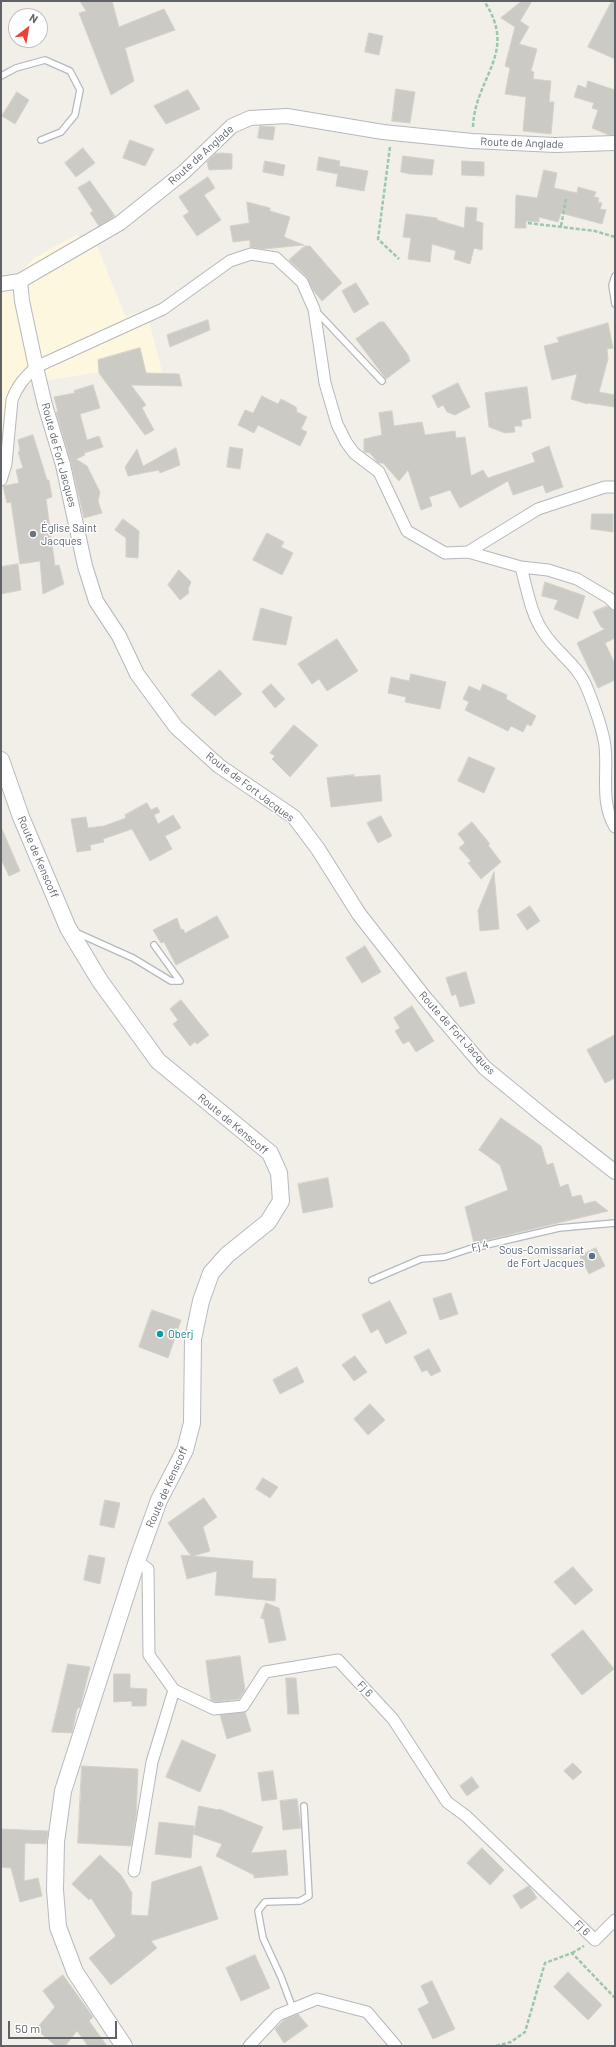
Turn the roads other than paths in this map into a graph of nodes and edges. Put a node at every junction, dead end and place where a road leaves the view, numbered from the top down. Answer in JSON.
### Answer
{"nodes":[{"id":1,"x":1,"y":76,"type":"edge"},
{"id":2,"x":41,"y":140,"type":"dead end"},
{"id":3,"x":615,"y":143,"type":"edge"},
{"id":4,"x":615,"y":276,"type":"edge"},
{"id":5,"x":20,"y":281,"type":"junction"},
{"id":6,"x":1,"y":284,"type":"edge"},
{"id":7,"x":615,"y":304,"type":"edge"},
{"id":8,"x":314,"y":309,"type":"junction"},
{"id":9,"x":36,"y":367,"type":"junction"},
{"id":10,"x":382,"y":381,"type":"dead end"},
{"id":11,"x":1,"y":480,"type":"edge"},
{"id":12,"x":615,"y":487,"type":"edge"},
{"id":13,"x":468,"y":552,"type":"junction"},
{"id":14,"x":521,"y":567,"type":"junction"},
{"id":15,"x":615,"y":604,"type":"edge"},
{"id":16,"x":1,"y":760,"type":"edge"},
{"id":17,"x":615,"y":827,"type":"edge"},
{"id":18,"x":68,"y":928,"type":"junction"},
{"id":19,"x":154,"y":945,"type":"dead end"},
{"id":20,"x":615,"y":1172,"type":"edge"},
{"id":21,"x":615,"y":1222,"type":"edge"},
{"id":22,"x":372,"y":1280,"type":"dead end"},
{"id":23,"x":137,"y":1561,"type":"junction"},
{"id":24,"x":174,"y":1690,"type":"junction"},
{"id":25,"x":304,"y":1806,"type":"dead end"},
{"id":26,"x":134,"y":1871,"type":"dead end"},
{"id":27,"x":615,"y":1920,"type":"edge"},
{"id":28,"x":292,"y":2009,"type":"junction"},
{"id":29,"x":124,"y":2046,"type":"edge"},
{"id":30,"x":248,"y":2046,"type":"edge"},
{"id":31,"x":396,"y":2046,"type":"edge"}],
"edges":[{"from":1,"to":2,"type":"lane"},
{"from":3,"to":5,"type":"street","name":"Route de Anglade"},
{"from":4,"to":7,"type":"lane"},
{"from":5,"to":6,"type":"street"},
{"from":5,"to":9,"type":"street"},
{"from":8,"to":9,"type":"street"},
{"from":8,"to":10,"type":"lane"},
{"from":8,"to":13,"type":"street"},
{"from":9,"to":11,"type":"street"},
{"from":9,"to":20,"type":"street","name":"Route de Fort Jacques"},
{"from":12,"to":13,"type":"street"},
{"from":13,"to":14,"type":"street"},
{"from":14,"to":15,"type":"street"},
{"from":14,"to":17,"type":"street"},
{"from":16,"to":18,"type":"main road","name":"Route de Kenscoff"},
{"from":18,"to":19,"type":"lane"},
{"from":18,"to":23,"type":"main road","name":"Route de Kenscoff"},
{"from":21,"to":22,"type":"lane","name":"Fj 4"},
{"from":23,"to":24,"type":"street","name":"Fj 6"},
{"from":23,"to":29,"type":"main road","name":"Route de Kenscoff"},
{"from":24,"to":26,"type":"street"},
{"from":24,"to":27,"type":"street","name":"Fj 6"},
{"from":25,"to":28,"type":"lane"},
{"from":28,"to":30,"type":"street"},
{"from":28,"to":31,"type":"street"}]}
